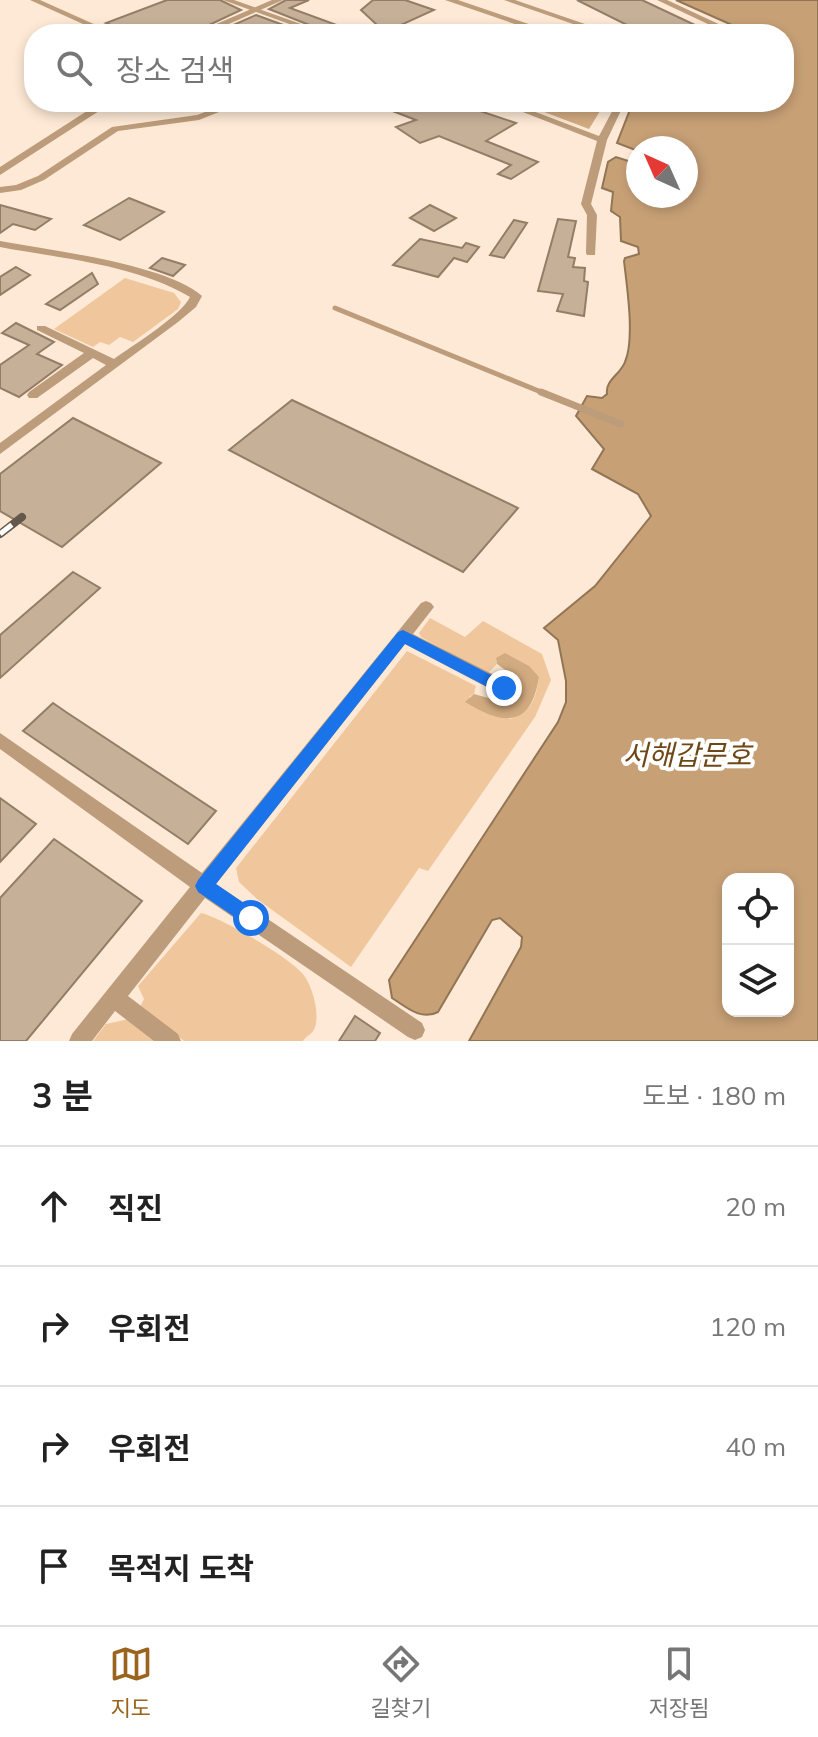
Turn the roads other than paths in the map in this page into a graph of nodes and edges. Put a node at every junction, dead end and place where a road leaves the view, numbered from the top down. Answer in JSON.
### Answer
{"nodes":[{"id":1,"x":34,"y":0,"type":"edge"},
{"id":2,"x":227,"y":0,"type":"edge"},
{"id":3,"x":279,"y":0,"type":"edge"},
{"id":4,"x":449,"y":0,"type":"edge"},
{"id":5,"x":526,"y":0,"type":"edge"},
{"id":6,"x":661,"y":0,"type":"edge"},
{"id":7,"x":511,"y":2,"type":"edge"},
{"id":8,"x":256,"y":10,"type":"junction"},
{"id":9,"x":89,"y":24,"type":"edge"},
{"id":10,"x":222,"y":24,"type":"edge"},
{"id":11,"x":296,"y":24,"type":"edge"},
{"id":12,"x":522,"y":24,"type":"edge"},
{"id":13,"x":579,"y":24,"type":"edge"},
{"id":14,"x":714,"y":24,"type":"edge"},
{"id":15,"x":93,"y":112,"type":"edge"},
{"id":16,"x":213,"y":112,"type":"edge"},
{"id":17,"x":528,"y":112,"type":"edge"},
{"id":18,"x":616,"y":112,"type":"edge"},
{"id":19,"x":602,"y":140,"type":"junction"},
{"id":20,"x":0,"y":172,"type":"edge"},
{"id":21,"x":0,"y":190,"type":"edge"},
{"id":22,"x":0,"y":244,"type":"edge"},
{"id":23,"x":591,"y":253,"type":"dead end"},
{"id":24,"x":335,"y":308,"type":"dead end"},
{"id":25,"x":41,"y":328,"type":"dead end"},
{"id":26,"x":92,"y":353,"type":"junction"},
{"id":27,"x":115,"y":364,"type":"junction"},
{"id":28,"x":33,"y":395,"type":"dead end"},
{"id":29,"x":621,"y":424,"type":"dead end"},
{"id":30,"x":0,"y":450,"type":"edge"},
{"id":31,"x":426,"y":607,"type":"dead end"},
{"id":32,"x":403,"y":636,"type":"junction"},
{"id":33,"x":504,"y":688,"type":"dead end"},
{"id":34,"x":0,"y":740,"type":"edge"},
{"id":35,"x":204,"y":886,"type":"junction"},
{"id":36,"x":114,"y":998,"type":"junction"},
{"id":37,"x":415,"y":1030,"type":"dead end"},
{"id":38,"x":79,"y":1041,"type":"edge"},
{"id":39,"x":171,"y":1041,"type":"edge"}],
"edges":[{"from":1,"to":9,"type":"street"},
{"from":2,"to":8,"type":"street"},
{"from":3,"to":8,"type":"street"},
{"from":4,"to":12,"type":"street"},
{"from":5,"to":7,"type":"street"},
{"from":6,"to":14,"type":"street"},
{"from":7,"to":13,"type":"street"},
{"from":8,"to":10,"type":"street"},
{"from":8,"to":11,"type":"street"},
{"from":15,"to":20,"type":"street"},
{"from":16,"to":21,"type":"street"},
{"from":17,"to":19,"type":"street"},
{"from":18,"to":19,"type":"street"},
{"from":19,"to":23,"type":"street"},
{"from":22,"to":27,"type":"street"},
{"from":24,"to":29,"type":"lane"},
{"from":25,"to":26,"type":"street"},
{"from":26,"to":27,"type":"street"},
{"from":26,"to":28,"type":"street"},
{"from":27,"to":30,"type":"street"},
{"from":31,"to":32,"type":"street"},
{"from":32,"to":33,"type":"street"},
{"from":32,"to":35,"type":"street"},
{"from":34,"to":35,"type":"street"},
{"from":35,"to":36,"type":"street"},
{"from":35,"to":37,"type":"street"},
{"from":36,"to":38,"type":"street"},
{"from":36,"to":39,"type":"street"}]}
